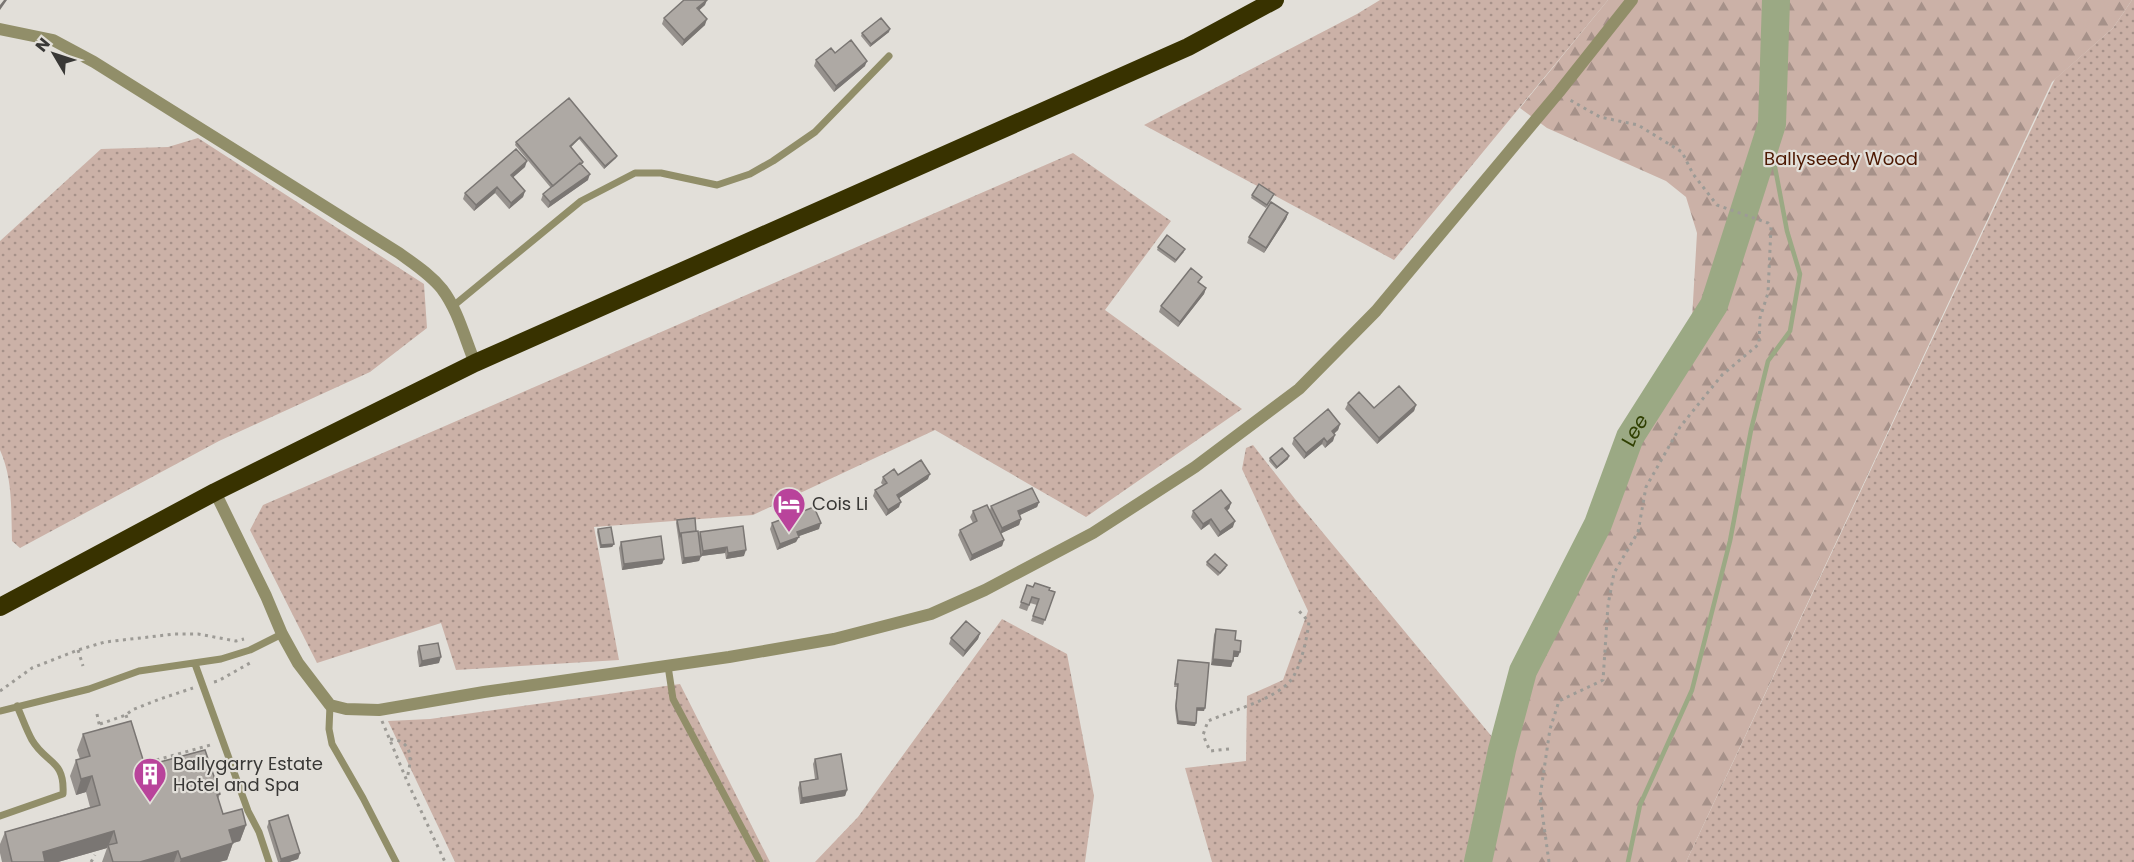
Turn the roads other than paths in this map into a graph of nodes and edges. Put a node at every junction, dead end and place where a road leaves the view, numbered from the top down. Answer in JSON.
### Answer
{"nodes":[{"id":1,"x":1275,"y":0,"type":"edge"},
{"id":2,"x":1632,"y":0,"type":"edge"},
{"id":3,"x":0,"y":29,"type":"edge"},
{"id":4,"x":889,"y":56,"type":"dead end"},
{"id":5,"x":452,"y":307,"type":"junction"},
{"id":6,"x":475,"y":363,"type":"junction"},
{"id":7,"x":215,"y":492,"type":"junction"},
{"id":8,"x":0,"y":607,"type":"edge"},
{"id":9,"x":282,"y":634,"type":"junction"},
{"id":10,"x":195,"y":664,"type":"junction"},
{"id":11,"x":668,"y":666,"type":"junction"},
{"id":12,"x":330,"y":705,"type":"junction"},
{"id":13,"x":17,"y":706,"type":"junction"},
{"id":14,"x":0,"y":711,"type":"edge"},
{"id":15,"x":0,"y":816,"type":"edge"},
{"id":16,"x":269,"y":862,"type":"edge"},
{"id":17,"x":396,"y":862,"type":"edge"},
{"id":18,"x":760,"y":862,"type":"edge"}],
"edges":[{"from":1,"to":6,"type":"highway"},
{"from":2,"to":11,"type":"street"},
{"from":3,"to":5,"type":"street"},
{"from":4,"to":5,"type":"lane"},
{"from":5,"to":6,"type":"street"},
{"from":6,"to":7,"type":"highway"},
{"from":7,"to":8,"type":"highway"},
{"from":7,"to":9,"type":"street"},
{"from":9,"to":10,"type":"lane"},
{"from":9,"to":12,"type":"street"},
{"from":10,"to":13,"type":"lane"},
{"from":10,"to":16,"type":"lane"},
{"from":11,"to":12,"type":"street"},
{"from":11,"to":18,"type":"lane"},
{"from":12,"to":17,"type":"lane"},
{"from":13,"to":14,"type":"lane"},
{"from":13,"to":15,"type":"lane"}]}
